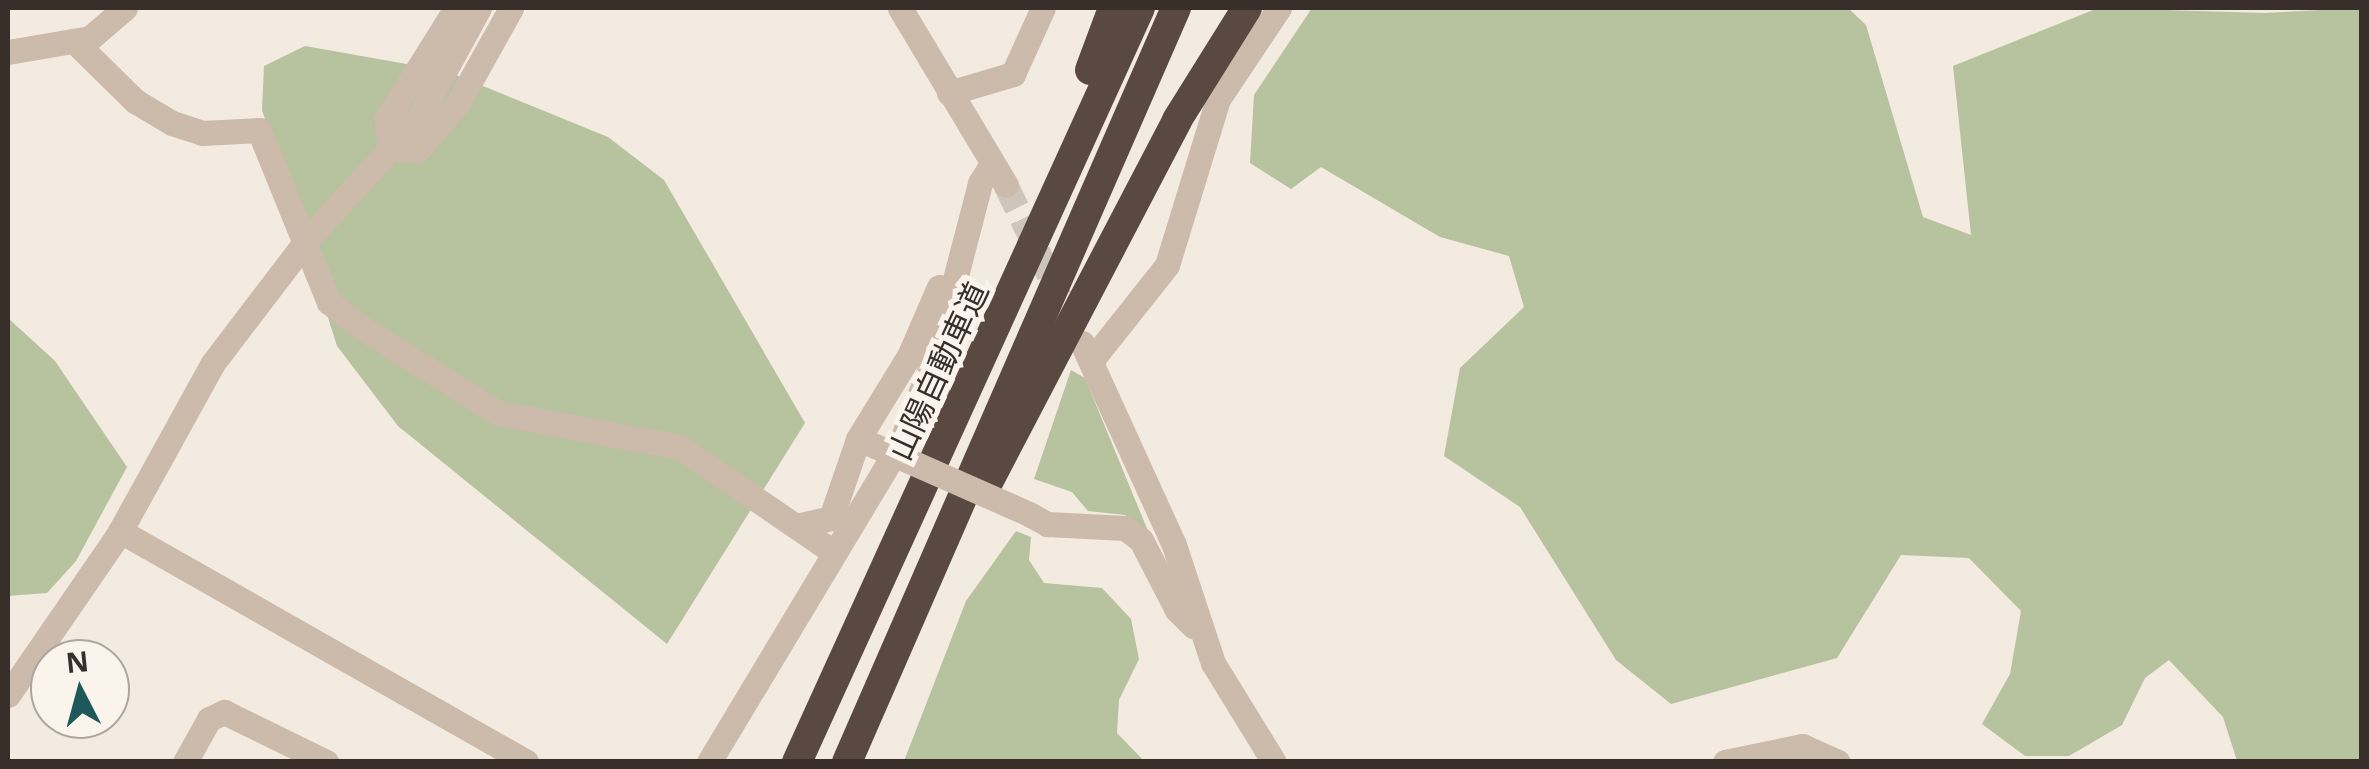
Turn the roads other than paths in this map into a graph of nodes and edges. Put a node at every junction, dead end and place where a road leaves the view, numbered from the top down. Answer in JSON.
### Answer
{"nodes":[{"id":1,"x":126,"y":8,"type":"edge"},
{"id":2,"x":456,"y":8,"type":"edge"},
{"id":3,"x":479,"y":8,"type":"edge"},
{"id":4,"x":510,"y":8,"type":"edge"},
{"id":5,"x":900,"y":8,"type":"edge"},
{"id":6,"x":1043,"y":8,"type":"edge"},
{"id":7,"x":1113,"y":8,"type":"edge"},
{"id":8,"x":1140,"y":8,"type":"edge"},
{"id":9,"x":1176,"y":8,"type":"edge"},
{"id":10,"x":1246,"y":8,"type":"edge"},
{"id":11,"x":1279,"y":8,"type":"edge"},
{"id":12,"x":74,"y":41,"type":"junction"},
{"id":13,"x":8,"y":52,"type":"edge"},
{"id":14,"x":949,"y":94,"type":"junction"},
{"id":15,"x":390,"y":148,"type":"junction"},
{"id":16,"x":306,"y":241,"type":"junction"},
{"id":17,"x":952,"y":279,"type":"junction"},
{"id":18,"x":862,"y":440,"type":"junction"},
{"id":19,"x":801,"y":524,"type":"junction"},
{"id":20,"x":120,"y":530,"type":"junction"},
{"id":21,"x":832,"y":551,"type":"junction"},
{"id":22,"x":926,"y":590,"type":"junction"},
{"id":23,"x":1200,"y":633,"type":"junction"},
{"id":24,"x":8,"y":695,"type":"edge"},
{"id":25,"x":289,"y":754,"type":"edge"},
{"id":26,"x":185,"y":762,"type":"edge"},
{"id":27,"x":326,"y":762,"type":"edge"},
{"id":28,"x":526,"y":762,"type":"edge"},
{"id":29,"x":709,"y":762,"type":"edge"},
{"id":30,"x":795,"y":762,"type":"edge"},
{"id":31,"x":847,"y":762,"type":"edge"},
{"id":32,"x":1274,"y":762,"type":"edge"},
{"id":33,"x":1725,"y":762,"type":"edge"},
{"id":34,"x":1838,"y":762,"type":"edge"}],
"edges":[{"from":1,"to":12,"type":"street"},
{"from":2,"to":15,"type":"street"},
{"from":3,"to":15,"type":"street"},
{"from":4,"to":15,"type":"street"},
{"from":5,"to":14,"type":"street"},
{"from":6,"to":14,"type":"street"},
{"from":7,"to":30,"type":"highway"},
{"from":8,"to":30,"type":"highway","name":"山陽自動車道"},
{"from":9,"to":22,"type":"highway"},
{"from":10,"to":22,"type":"highway"},
{"from":11,"to":23,"type":"street"},
{"from":12,"to":13,"type":"street"},
{"from":12,"to":16,"type":"street"},
{"from":14,"to":17,"type":"street"},
{"from":15,"to":16,"type":"street"},
{"from":16,"to":19,"type":"street"},
{"from":16,"to":20,"type":"street"},
{"from":17,"to":18,"type":"street"},
{"from":17,"to":21,"type":"street"},
{"from":18,"to":19,"type":"street"},
{"from":18,"to":23,"type":"street","bridge":true},
{"from":19,"to":21,"type":"street"},
{"from":20,"to":24,"type":"street"},
{"from":20,"to":28,"type":"street"},
{"from":21,"to":29,"type":"street"},
{"from":22,"to":31,"type":"highway"},
{"from":23,"to":32,"type":"street"},
{"from":25,"to":26,"type":"street"},
{"from":25,"to":27,"type":"street"},
{"from":33,"to":34,"type":"street"}]}
